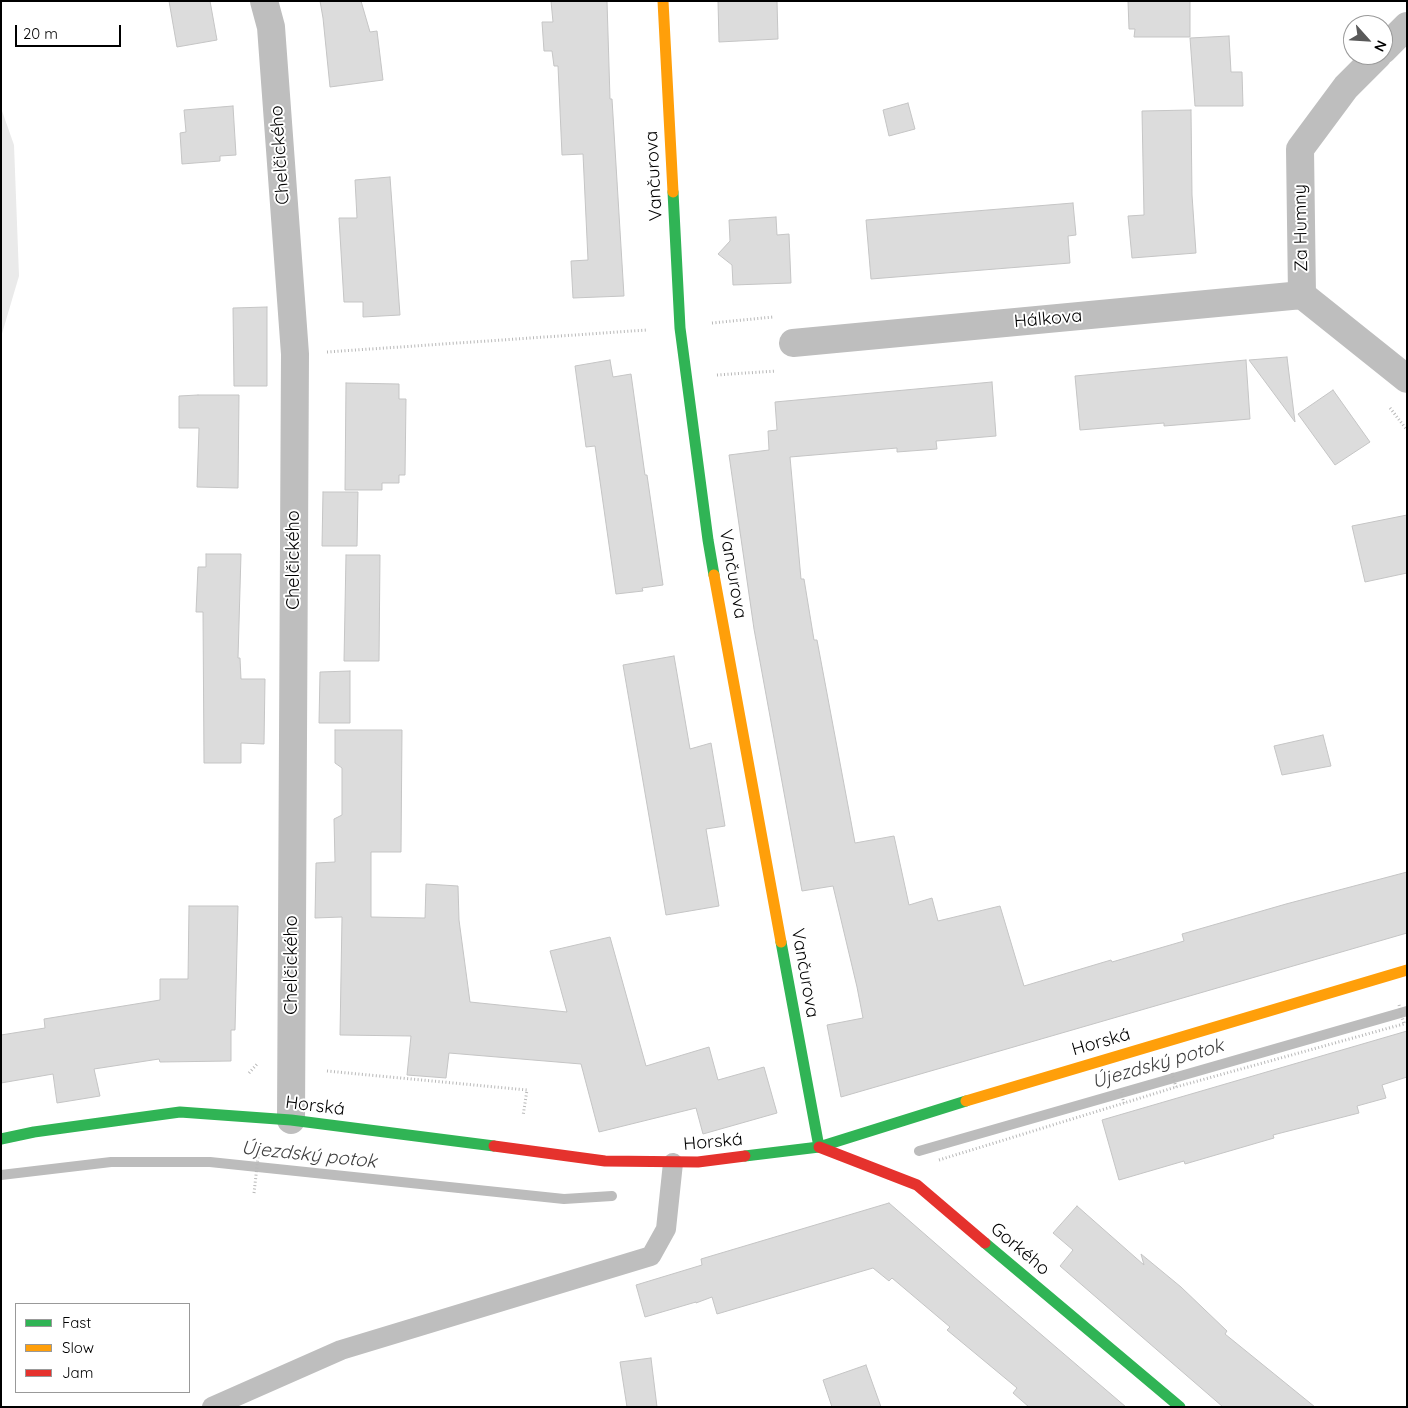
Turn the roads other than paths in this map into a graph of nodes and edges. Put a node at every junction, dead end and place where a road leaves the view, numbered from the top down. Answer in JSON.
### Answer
{"nodes":[{"id":1,"x":264,"y":1,"type":"edge"},
{"id":2,"x":662,"y":1,"type":"edge"},
{"id":3,"x":1407,"y":26,"type":"edge"},
{"id":4,"x":1393,"y":40,"type":"edge"},
{"id":5,"x":1368,"y":65,"type":"edge"},
{"id":6,"x":1302,"y":295,"type":"junction"},
{"id":7,"x":794,"y":342,"type":"dead end"},
{"id":8,"x":1407,"y":379,"type":"edge"},
{"id":9,"x":1407,"y":970,"type":"edge"},
{"id":10,"x":291,"y":1120,"type":"junction"},
{"id":11,"x":1,"y":1139,"type":"edge"},
{"id":12,"x":819,"y":1147,"type":"junction"},
{"id":13,"x":673,"y":1163,"type":"junction"},
{"id":14,"x":212,"y":1407,"type":"edge"},
{"id":15,"x":1180,"y":1407,"type":"edge"}],
"edges":[{"from":1,"to":10,"type":"street","name":"Chelčického"},
{"from":2,"to":12,"type":"street","name":"Vančurova"},
{"from":3,"to":4,"type":"street"},
{"from":5,"to":6,"type":"street","name":"Za Humny"},
{"from":6,"to":7,"type":"street","name":"Hálkova"},
{"from":6,"to":8,"type":"street","name":"Za Humny"},
{"from":9,"to":12,"type":"street","name":"Horská"},
{"from":10,"to":11,"type":"street","name":"Horská"},
{"from":10,"to":13,"type":"street","name":"Horská"},
{"from":12,"to":13,"type":"street","name":"Horská"},
{"from":12,"to":15,"type":"street","name":"Gorkého"},
{"from":13,"to":14,"type":"lane"}]}
